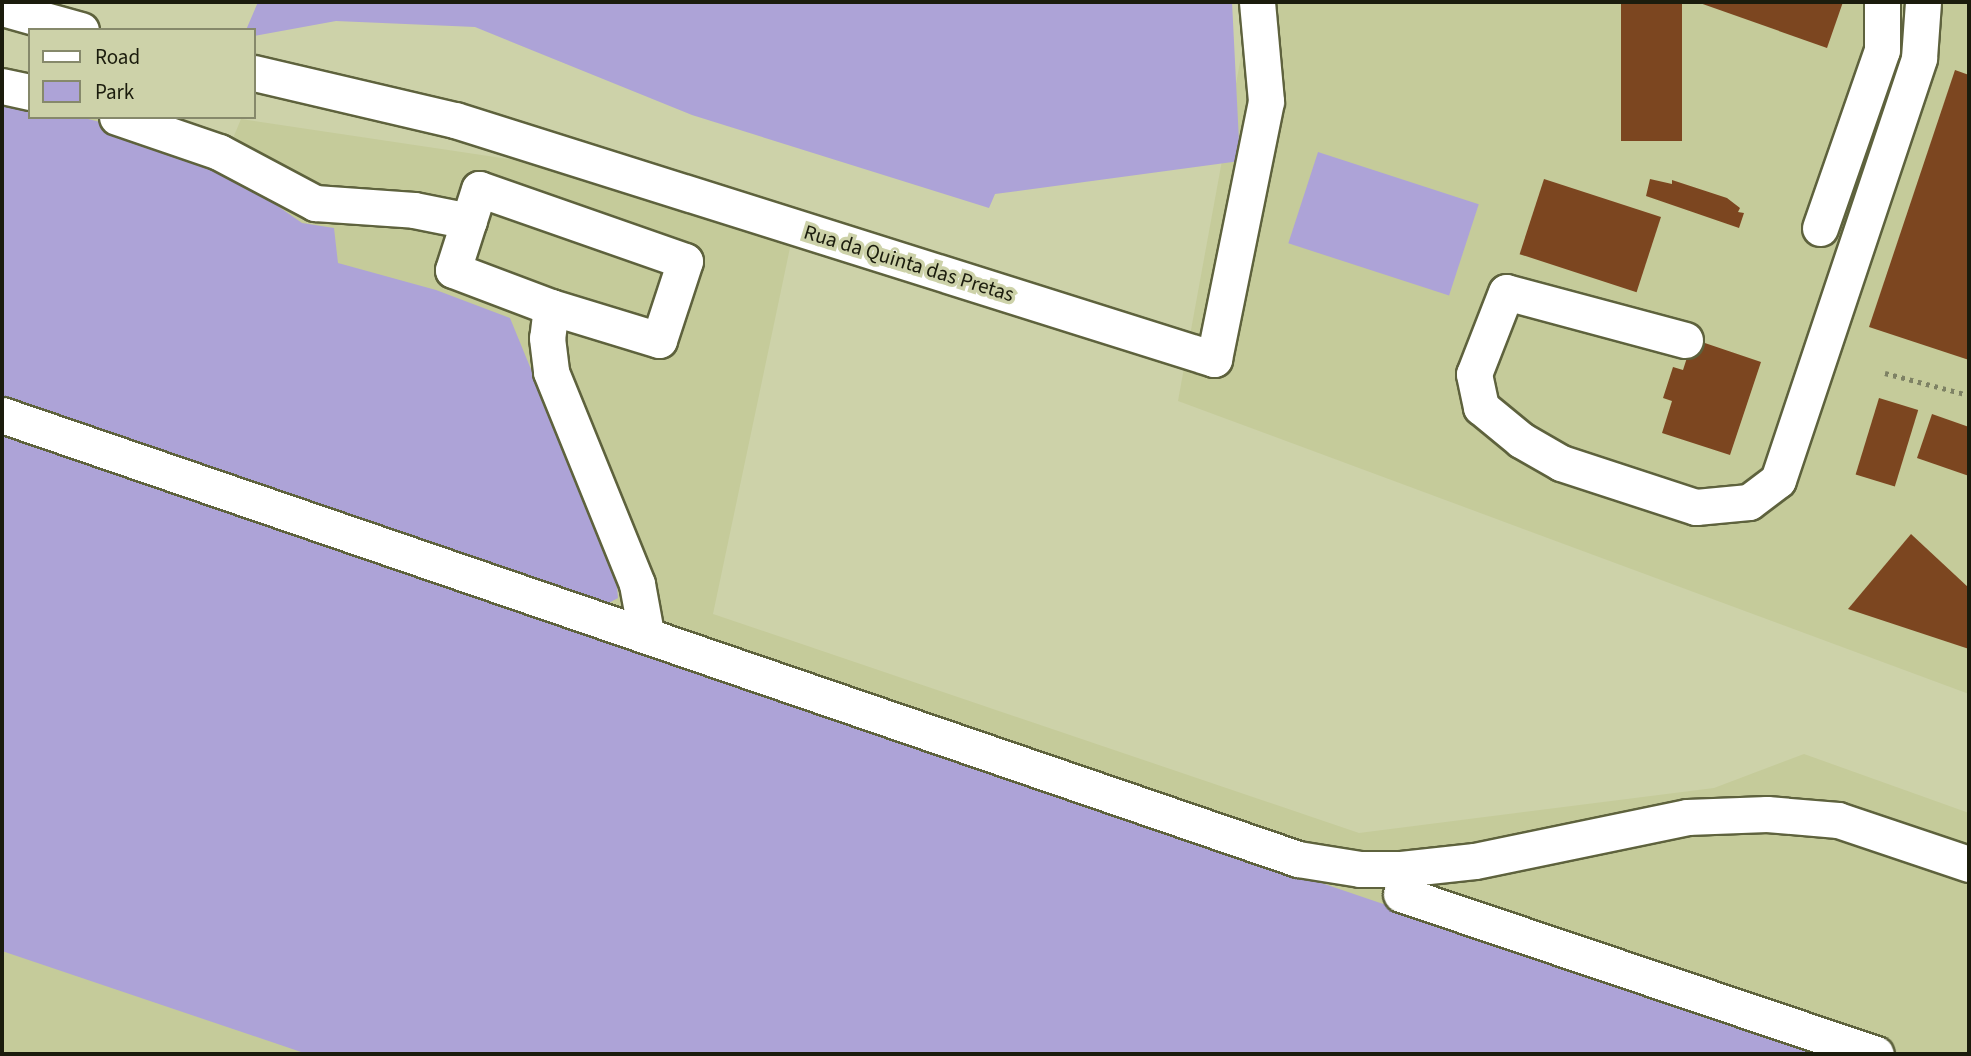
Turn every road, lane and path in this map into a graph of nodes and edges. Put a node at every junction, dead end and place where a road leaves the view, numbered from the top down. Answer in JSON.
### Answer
{"nodes":[{"id":1,"x":1257,"y":2,"type":"edge"},
{"id":2,"x":1882,"y":2,"type":"edge"},
{"id":3,"x":1923,"y":2,"type":"edge"},
{"id":4,"x":2,"y":8,"type":"edge"},
{"id":5,"x":74,"y":28,"type":"edge"},
{"id":6,"x":256,"y":73,"type":"edge"},
{"id":7,"x":2,"y":86,"type":"edge"},
{"id":8,"x":28,"y":92,"type":"edge"},
{"id":9,"x":123,"y":119,"type":"edge"},
{"id":10,"x":469,"y":221,"type":"junction"},
{"id":11,"x":1820,"y":228,"type":"dead end"},
{"id":12,"x":551,"y":307,"type":"junction"},
{"id":13,"x":1685,"y":340,"type":"dead end"},
{"id":14,"x":1885,"y":373,"type":"dead end"},
{"id":15,"x":1969,"y":395,"type":"edge"},
{"id":16,"x":2,"y":415,"type":"edge"},
{"id":17,"x":646,"y":633,"type":"junction"},
{"id":18,"x":1969,"y":864,"type":"edge"},
{"id":19,"x":1401,"y":894,"type":"dead end"},
{"id":20,"x":1876,"y":1054,"type":"edge"}],
"edges":[{"from":1,"to":6,"type":"street","name":"Rua da Quinta das Pretas"},
{"from":2,"to":11,"type":"street"},
{"from":3,"to":13,"type":"street"},
{"from":4,"to":5,"type":"street"},
{"from":7,"to":8,"type":"street"},
{"from":9,"to":10,"type":"street"},
{"from":10,"to":12,"type":"street"},
{"from":10,"to":12,"type":"street"},
{"from":12,"to":17,"type":"street"},
{"from":14,"to":15,"type":"path"},
{"from":16,"to":17,"type":"street"},
{"from":17,"to":18,"type":"street"},
{"from":19,"to":20,"type":"street"}]}
